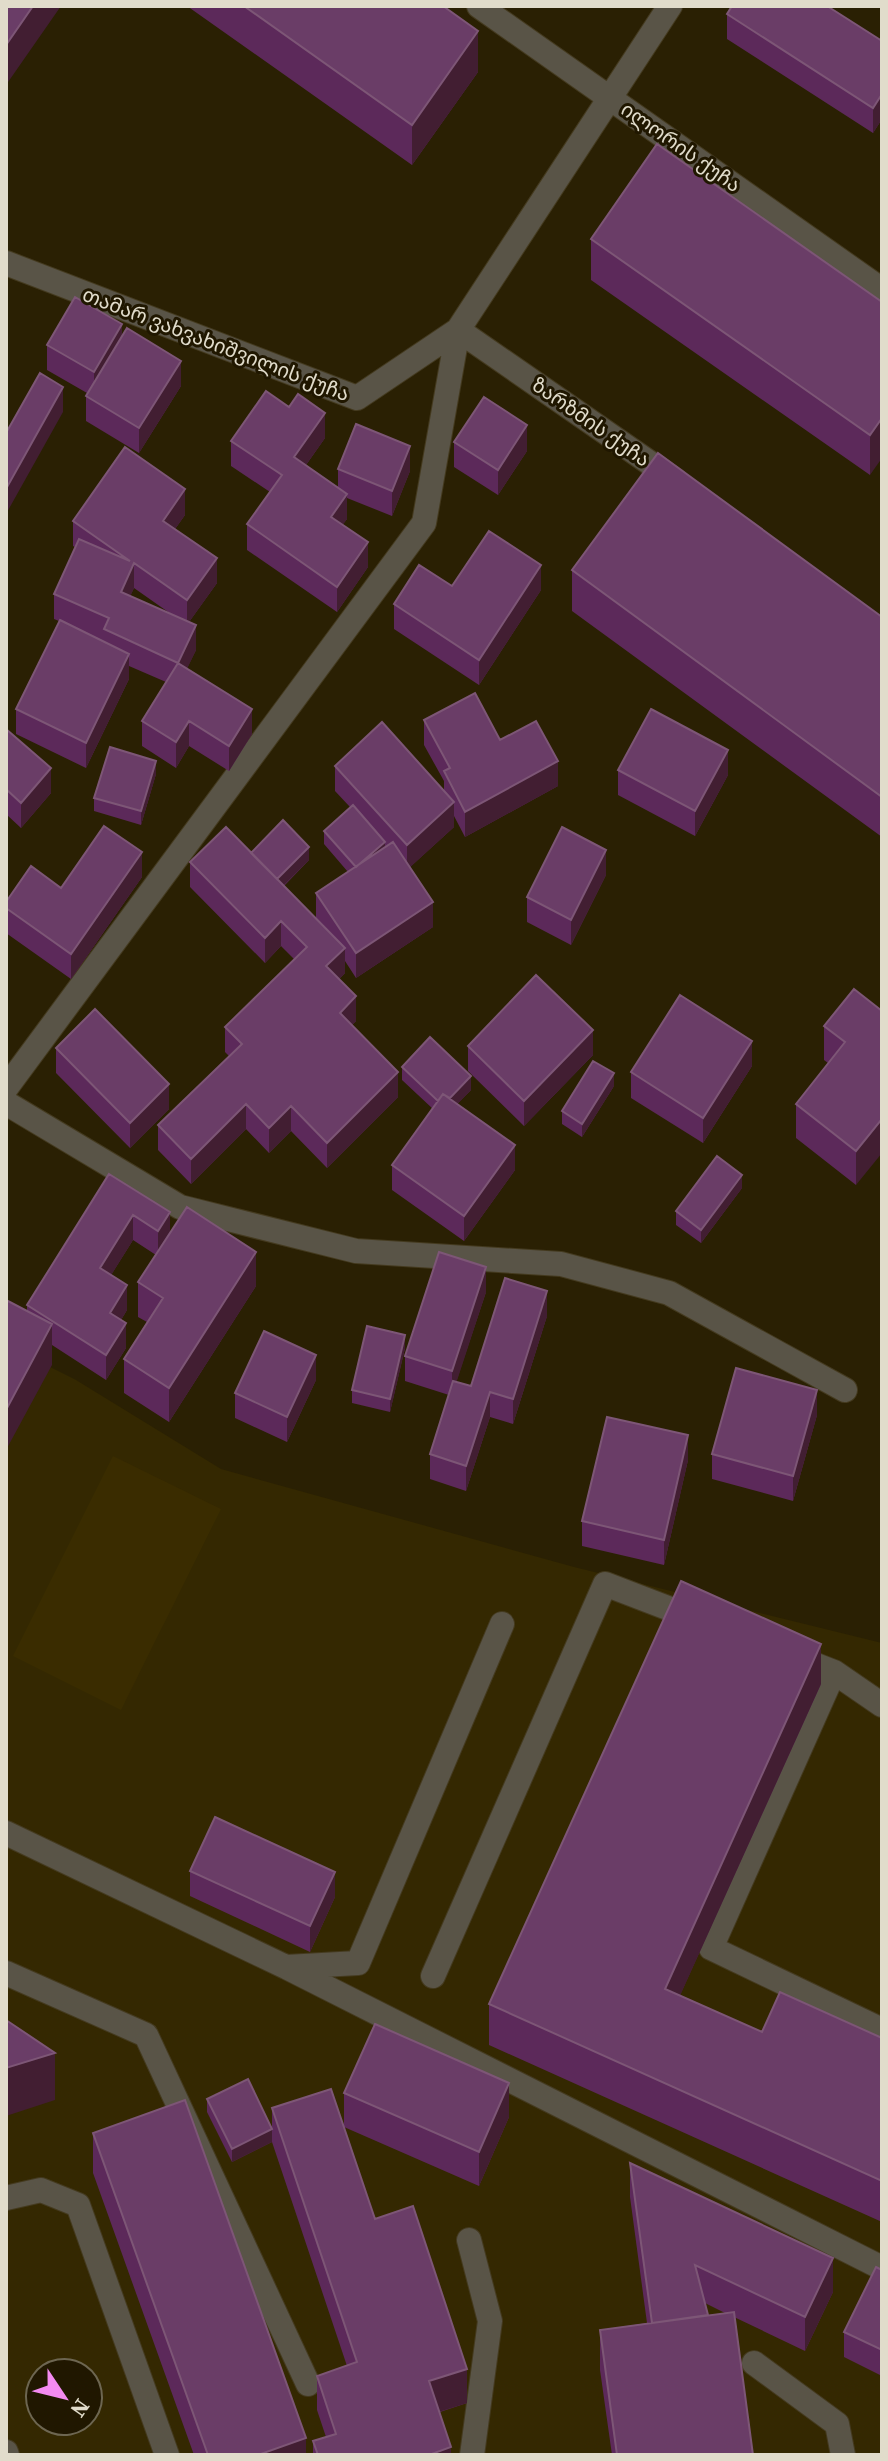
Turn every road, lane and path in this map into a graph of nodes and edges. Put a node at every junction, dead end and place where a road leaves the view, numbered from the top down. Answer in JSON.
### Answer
{"nodes":[{"id":1,"x":479,"y":6,"type":"edge"},
{"id":2,"x":670,"y":6,"type":"edge"},
{"id":3,"x":609,"y":96,"type":"junction"},
{"id":4,"x":6,"y":263,"type":"edge"},
{"id":5,"x":882,"y":290,"type":"edge"},
{"id":6,"x":458,"y":330,"type":"junction"},
{"id":7,"x":689,"y":491,"type":"edge"},
{"id":8,"x":6,"y":1088,"type":"edge"},
{"id":9,"x":6,"y":1103,"type":"edge"},
{"id":10,"x":845,"y":1390,"type":"dead end"},
{"id":11,"x":502,"y":1624,"type":"dead end"},
{"id":12,"x":719,"y":1628,"type":"edge"},
{"id":13,"x":776,"y":1650,"type":"edge"},
{"id":14,"x":834,"y":1672,"type":"junction"},
{"id":15,"x":882,"y":1705,"type":"edge"},
{"id":16,"x":6,"y":1833,"type":"edge"},
{"id":17,"x":286,"y":1967,"type":"junction"},
{"id":18,"x":6,"y":1973,"type":"edge"},
{"id":19,"x":433,"y":1976,"type":"dead end"},
{"id":20,"x":882,"y":2030,"type":"edge"},
{"id":21,"x":6,"y":2198,"type":"edge"},
{"id":22,"x":469,"y":2240,"type":"dead end"},
{"id":23,"x":882,"y":2268,"type":"edge"},
{"id":24,"x":754,"y":2363,"type":"dead end"},
{"id":25,"x":308,"y":2384,"type":"dead end"},
{"id":26,"x":167,"y":2455,"type":"edge"},
{"id":27,"x":472,"y":2455,"type":"edge"},
{"id":28,"x":843,"y":2455,"type":"edge"}],
"edges":[{"from":1,"to":3,"type":"street","name":"ილორის ქუჩა"},
{"from":2,"to":3,"type":"street"},
{"from":3,"to":5,"type":"street","name":"ილორის ქუჩა"},
{"from":3,"to":6,"type":"street"},
{"from":4,"to":6,"type":"street","name":"თამარ ვახვახიშვილის ქუჩა"},
{"from":6,"to":7,"type":"street","name":"ზარზმის ქუჩა"},
{"from":6,"to":8,"type":"street"},
{"from":9,"to":10,"type":"street"},
{"from":11,"to":17,"type":"street"},
{"from":12,"to":19,"type":"street"},
{"from":13,"to":14,"type":"street"},
{"from":14,"to":15,"type":"street"},
{"from":14,"to":20,"type":"street"},
{"from":16,"to":17,"type":"street"},
{"from":17,"to":23,"type":"street"},
{"from":18,"to":25,"type":"street"},
{"from":21,"to":26,"type":"street"},
{"from":22,"to":27,"type":"street"},
{"from":24,"to":28,"type":"street"}]}
